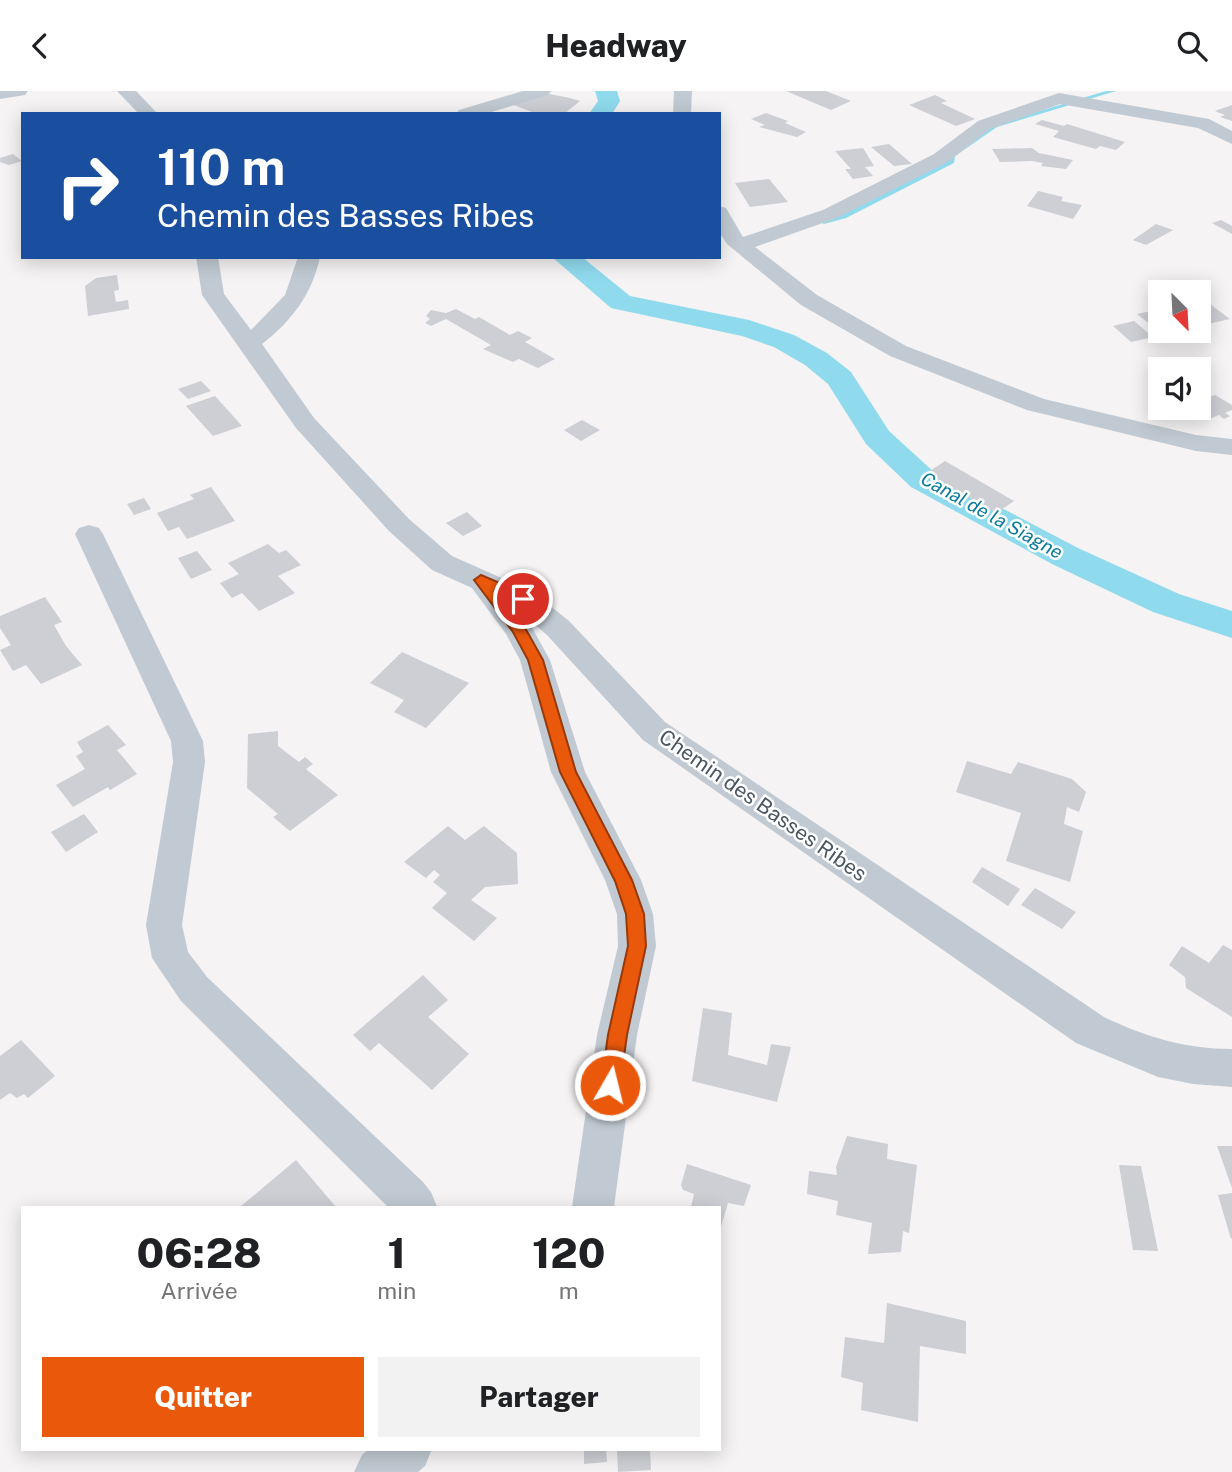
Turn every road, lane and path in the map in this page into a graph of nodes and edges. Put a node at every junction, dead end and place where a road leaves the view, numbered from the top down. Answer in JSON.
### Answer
{"nodes":[{"id":1,"x":19,"y":91,"type":"edge"},
{"id":2,"x":126,"y":91,"type":"edge"},
{"id":3,"x":542,"y":91,"type":"edge"},
{"id":4,"x":683,"y":91,"type":"edge"},
{"id":5,"x":0,"y":94,"type":"edge"},
{"id":6,"x":147,"y":112,"type":"edge"},
{"id":7,"x":472,"y":112,"type":"edge"},
{"id":8,"x":682,"y":112,"type":"edge"},
{"id":9,"x":1232,"y":138,"type":"edge"},
{"id":10,"x":721,"y":216,"type":"edge"},
{"id":11,"x":740,"y":245,"type":"junction"},
{"id":12,"x":207,"y":259,"type":"edge"},
{"id":13,"x":309,"y":259,"type":"edge"},
{"id":14,"x":250,"y":342,"type":"junction"},
{"id":15,"x":1232,"y":447,"type":"edge"},
{"id":16,"x":89,"y":534,"type":"dead end"},
{"id":17,"x":481,"y":580,"type":"junction"},
{"id":18,"x":1232,"y":1068,"type":"edge"},
{"id":19,"x":415,"y":1206,"type":"edge"},
{"id":20,"x":593,"y":1206,"type":"edge"},
{"id":21,"x":405,"y":1451,"type":"edge"},
{"id":22,"x":379,"y":1472,"type":"edge"}],
"edges":[{"from":1,"to":5,"type":"street"},
{"from":2,"to":6,"type":"street"},
{"from":3,"to":7,"type":"street"},
{"from":4,"to":8,"type":"street"},
{"from":9,"to":11,"type":"street"},
{"from":10,"to":11,"type":"street"},
{"from":11,"to":15,"type":"street"},
{"from":12,"to":14,"type":"street","name":"Chemin des Basses Ribes"},
{"from":13,"to":14,"type":"street"},
{"from":14,"to":17,"type":"street","name":"Chemin des Basses Ribes"},
{"from":16,"to":19,"type":"street"},
{"from":17,"to":18,"type":"street","name":"Chemin des Basses Ribes"},
{"from":17,"to":20,"type":"street"},
{"from":21,"to":22,"type":"street"}]}
